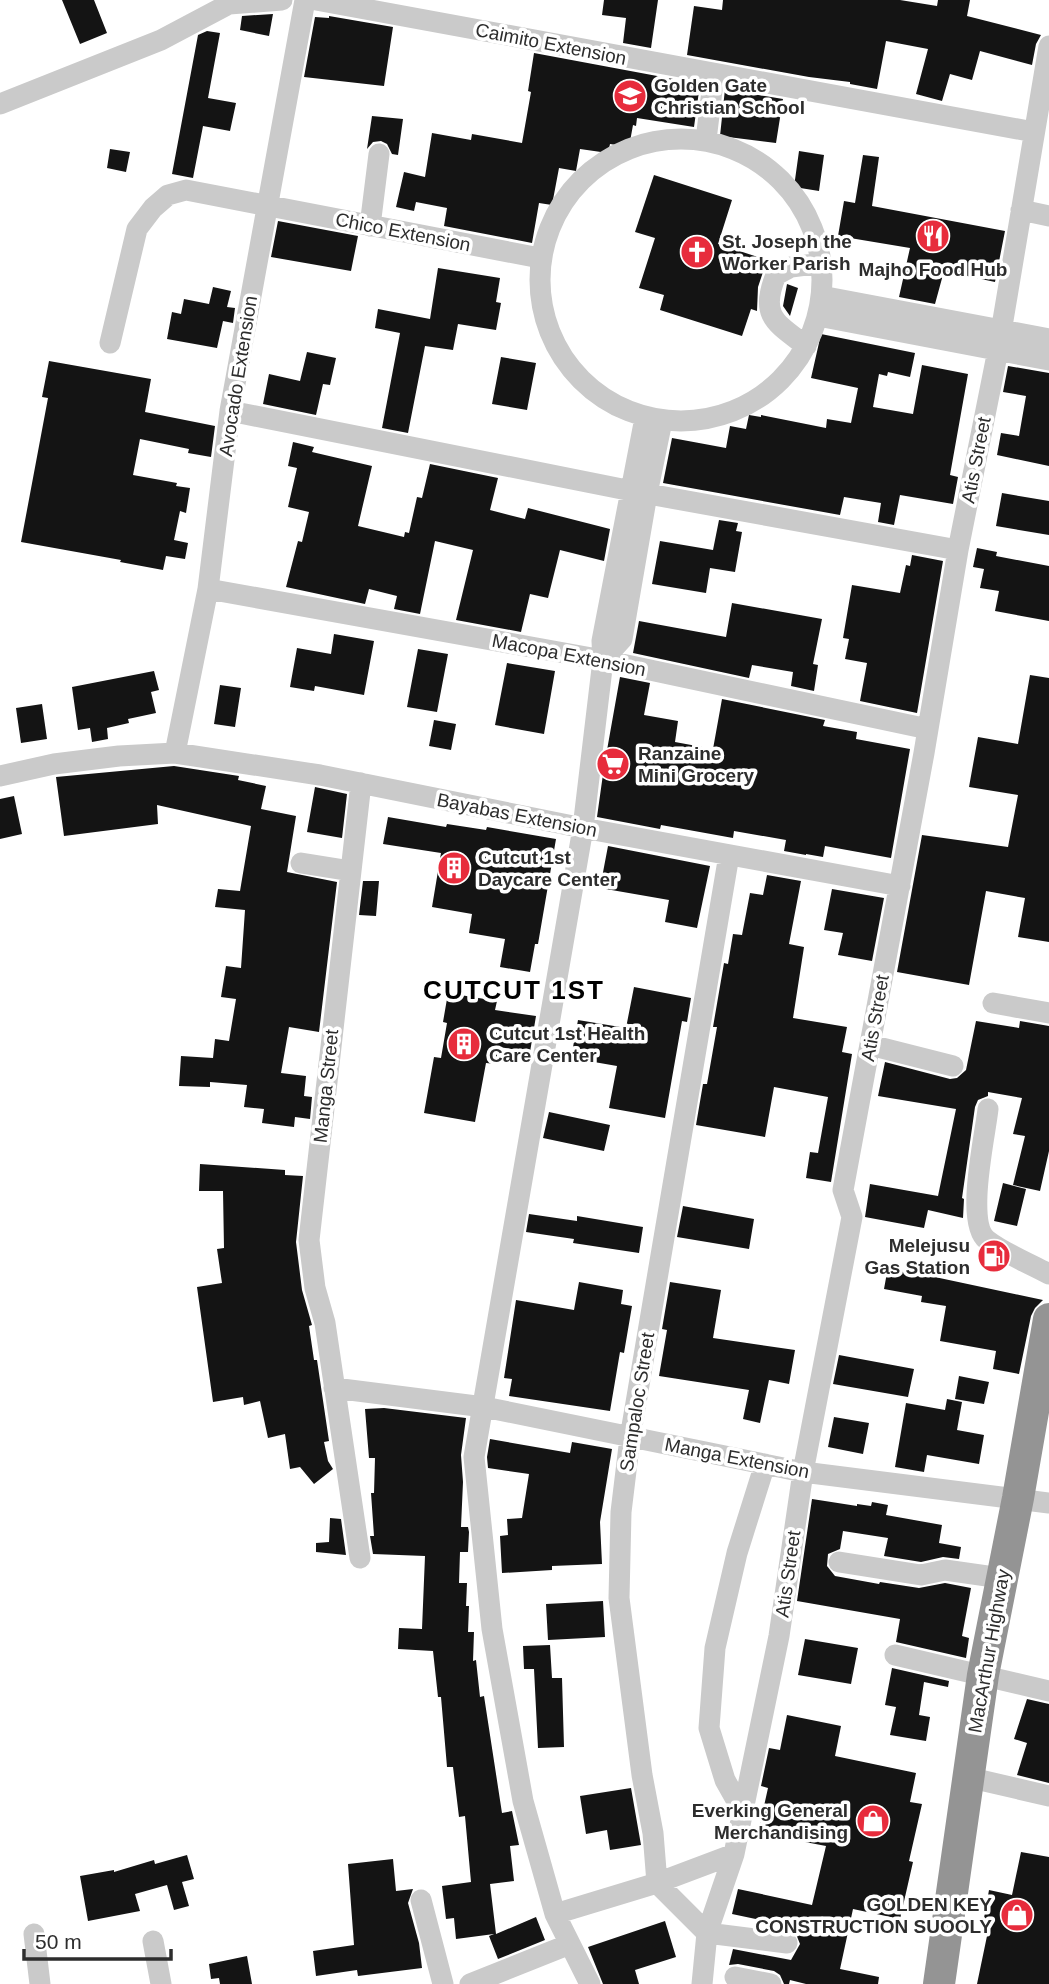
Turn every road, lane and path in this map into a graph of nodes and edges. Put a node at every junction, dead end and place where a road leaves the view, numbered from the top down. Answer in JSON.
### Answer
{"nodes":[{"id":1,"x":282,"y":0,"type":"edge"},
{"id":2,"x":305,"y":0,"type":"edge"},
{"id":3,"x":316,"y":0,"type":"edge"},
{"id":4,"x":1049,"y":46,"type":"edge"},
{"id":5,"x":714,"y":74,"type":"junction"},
{"id":6,"x":0,"y":104,"type":"edge"},
{"id":7,"x":1034,"y":132,"type":"junction"},
{"id":8,"x":706,"y":140,"type":"junction"},
{"id":9,"x":379,"y":154,"type":"dead end"},
{"id":10,"x":266,"y":206,"type":"junction"},
{"id":11,"x":1021,"y":210,"type":"junction"},
{"id":12,"x":1049,"y":216,"type":"edge"},
{"id":13,"x":370,"y":226,"type":"junction"},
{"id":14,"x":540,"y":258,"type":"junction"},
{"id":15,"x":822,"y":263,"type":"junction"},
{"id":16,"x":820,"y":306,"type":"junction"},
{"id":17,"x":1049,"y":339,"type":"edge"},
{"id":18,"x":999,"y":341,"type":"junction"},
{"id":19,"x":110,"y":343,"type":"dead end"},
{"id":20,"x":806,"y":346,"type":"junction"},
{"id":21,"x":1049,"y":360,"type":"edge"},
{"id":22,"x":230,"y":411,"type":"junction"},
{"id":23,"x":654,"y":420,"type":"junction"},
{"id":24,"x":640,"y":493,"type":"junction"},
{"id":25,"x":958,"y":551,"type":"junction"},
{"id":26,"x":208,"y":589,"type":"junction"},
{"id":27,"x":603,"y":660,"type":"junction"},
{"id":28,"x":928,"y":729,"type":"junction"},
{"id":29,"x":175,"y":753,"type":"junction"},
{"id":30,"x":0,"y":776,"type":"edge"},
{"id":31,"x":361,"y":783,"type":"junction"},
{"id":32,"x":583,"y":828,"type":"junction"},
{"id":33,"x":729,"y":855,"type":"junction"},
{"id":34,"x":301,"y":863,"type":"dead end"},
{"id":35,"x":351,"y":871,"type":"junction"},
{"id":36,"x":900,"y":886,"type":"junction"},
{"id":37,"x":993,"y":1003,"type":"dead end"},
{"id":38,"x":1049,"y":1013,"type":"edge"},
{"id":39,"x":870,"y":1045,"type":"junction"},
{"id":40,"x":953,"y":1066,"type":"dead end"},
{"id":41,"x":988,"y":1109,"type":"dead end"},
{"id":42,"x":1049,"y":1274,"type":"edge"},
{"id":43,"x":1049,"y":1319,"type":"edge"},
{"id":44,"x":334,"y":1388,"type":"junction"},
{"id":45,"x":484,"y":1407,"type":"junction"},
{"id":46,"x":630,"y":1437,"type":"junction"},
{"id":47,"x":765,"y":1464,"type":"junction"},
{"id":48,"x":803,"y":1472,"type":"junction"},
{"id":49,"x":1018,"y":1498,"type":"junction"},
{"id":50,"x":1049,"y":1503,"type":"edge"},
{"id":51,"x":360,"y":1558,"type":"dead end"},
{"id":52,"x":839,"y":1562,"type":"dead end"},
{"id":53,"x":1001,"y":1577,"type":"junction"},
{"id":54,"x":895,"y":1655,"type":"dead end"},
{"id":55,"x":983,"y":1675,"type":"junction"},
{"id":56,"x":1049,"y":1691,"type":"edge"},
{"id":57,"x":967,"y":1777,"type":"junction"},
{"id":58,"x":1049,"y":1796,"type":"edge"},
{"id":59,"x":743,"y":1812,"type":"junction"},
{"id":60,"x":734,"y":1854,"type":"junction"},
{"id":61,"x":657,"y":1883,"type":"junction"},
{"id":62,"x":421,"y":1900,"type":"dead end"},
{"id":63,"x":555,"y":1914,"type":"junction"},
{"id":64,"x":707,"y":1933,"type":"junction"},
{"id":65,"x":34,"y":1934,"type":"dead end"},
{"id":66,"x":153,"y":1941,"type":"dead end"},
{"id":67,"x":787,"y":1942,"type":"dead end"},
{"id":68,"x":570,"y":1944,"type":"junction"},
{"id":69,"x":735,"y":1977,"type":"dead end"},
{"id":70,"x":40,"y":1984,"type":"edge"},
{"id":71,"x":161,"y":1984,"type":"edge"},
{"id":72,"x":443,"y":1984,"type":"edge"},
{"id":73,"x":470,"y":1984,"type":"edge"},
{"id":74,"x":590,"y":1984,"type":"edge"},
{"id":75,"x":702,"y":1984,"type":"edge"},
{"id":76,"x":771,"y":1984,"type":"edge"},
{"id":77,"x":939,"y":1984,"type":"edge"}],
"edges":[{"from":1,"to":6,"type":"street"},
{"from":2,"to":10,"type":"street","name":"Avocado Extension"},
{"from":3,"to":5,"type":"street","name":"Caimito Extension"},
{"from":4,"to":7,"type":"street","name":"Atis Street"},
{"from":5,"to":7,"type":"street","name":"Caimito Extension"},
{"from":5,"to":8,"type":"street"},
{"from":7,"to":11,"type":"street","name":"Atis Street"},
{"from":8,"to":14,"type":"street"},
{"from":8,"to":15,"type":"street"},
{"from":9,"to":13,"type":"street"},
{"from":10,"to":13,"type":"street","name":"Chico Extension"},
{"from":10,"to":19,"type":"street","name":"Chico Extension"},
{"from":10,"to":22,"type":"street","name":"Avocado Extension"},
{"from":11,"to":12,"type":"street"},
{"from":11,"to":18,"type":"street","name":"Atis Street"},
{"from":13,"to":14,"type":"street","name":"Chico Extension"},
{"from":14,"to":23,"type":"street"},
{"from":15,"to":16,"type":"street"},
{"from":15,"to":20,"type":"street"},
{"from":16,"to":18,"type":"street"},
{"from":16,"to":20,"type":"street"},
{"from":17,"to":18,"type":"street"},
{"from":18,"to":21,"type":"street"},
{"from":18,"to":25,"type":"street","name":"Atis Street"},
{"from":20,"to":23,"type":"street"},
{"from":22,"to":24,"type":"street"},
{"from":22,"to":26,"type":"street","name":"Avocado Extension"},
{"from":23,"to":24,"type":"street"},
{"from":24,"to":25,"type":"street"},
{"from":24,"to":27,"type":"street"},
{"from":25,"to":28,"type":"street","name":"Atis Street"},
{"from":26,"to":27,"type":"street","name":"Macopa Extension"},
{"from":26,"to":29,"type":"street","name":"Avocado Extension"},
{"from":27,"to":28,"type":"street","name":"Macopa Extension"},
{"from":27,"to":32,"type":"street"},
{"from":28,"to":36,"type":"street","name":"Atis Street"},
{"from":29,"to":30,"type":"street","name":"Bayabas Extension"},
{"from":29,"to":31,"type":"street","name":"Bayabas Extension"},
{"from":31,"to":32,"type":"street","name":"Bayabas Extension"},
{"from":31,"to":35,"type":"street","name":"Manga Street"},
{"from":32,"to":33,"type":"street","name":"Bayabas Extension"},
{"from":32,"to":45,"type":"street"},
{"from":33,"to":36,"type":"street","name":"Bayabas Extension"},
{"from":33,"to":46,"type":"street","name":"Sampaloc Street"},
{"from":34,"to":35,"type":"street"},
{"from":35,"to":44,"type":"street","name":"Manga Street"},
{"from":36,"to":39,"type":"street","name":"Atis Street"},
{"from":37,"to":38,"type":"street"},
{"from":39,"to":40,"type":"street"},
{"from":39,"to":48,"type":"street","name":"Atis Street"},
{"from":41,"to":42,"type":"street"},
{"from":43,"to":49,"type":"highway","name":"MacArthur Highway"},
{"from":44,"to":45,"type":"street","name":"Manga Extension"},
{"from":44,"to":51,"type":"street","name":"Manga Street"},
{"from":45,"to":46,"type":"street","name":"Manga Extension"},
{"from":45,"to":63,"type":"street"},
{"from":46,"to":47,"type":"street","name":"Manga Extension"},
{"from":46,"to":61,"type":"street","name":"Sampaloc Street"},
{"from":47,"to":48,"type":"street","name":"Manga Extension"},
{"from":47,"to":59,"type":"street"},
{"from":48,"to":49,"type":"street","name":"Manga Extension"},
{"from":48,"to":59,"type":"street","name":"Atis Street"},
{"from":49,"to":50,"type":"street","name":"Manga Extension"},
{"from":49,"to":53,"type":"highway","name":"MacArthur Highway"},
{"from":52,"to":53,"type":"street"},
{"from":53,"to":55,"type":"highway","name":"MacArthur Highway"},
{"from":54,"to":55,"type":"street"},
{"from":55,"to":56,"type":"street"},
{"from":55,"to":57,"type":"highway","name":"MacArthur Highway"},
{"from":57,"to":58,"type":"street"},
{"from":57,"to":77,"type":"highway","name":"MacArthur Highway"},
{"from":59,"to":60,"type":"street","name":"Atis Street"},
{"from":60,"to":61,"type":"street"},
{"from":60,"to":64,"type":"street","name":"Atis Street"},
{"from":61,"to":63,"type":"street"},
{"from":61,"to":64,"type":"street"},
{"from":62,"to":72,"type":"street"},
{"from":63,"to":68,"type":"street"},
{"from":64,"to":67,"type":"street"},
{"from":64,"to":75,"type":"street","name":"Atis Street"},
{"from":65,"to":70,"type":"street"},
{"from":66,"to":71,"type":"street"},
{"from":68,"to":73,"type":"street"},
{"from":68,"to":74,"type":"street"},
{"from":69,"to":76,"type":"street"}]}
